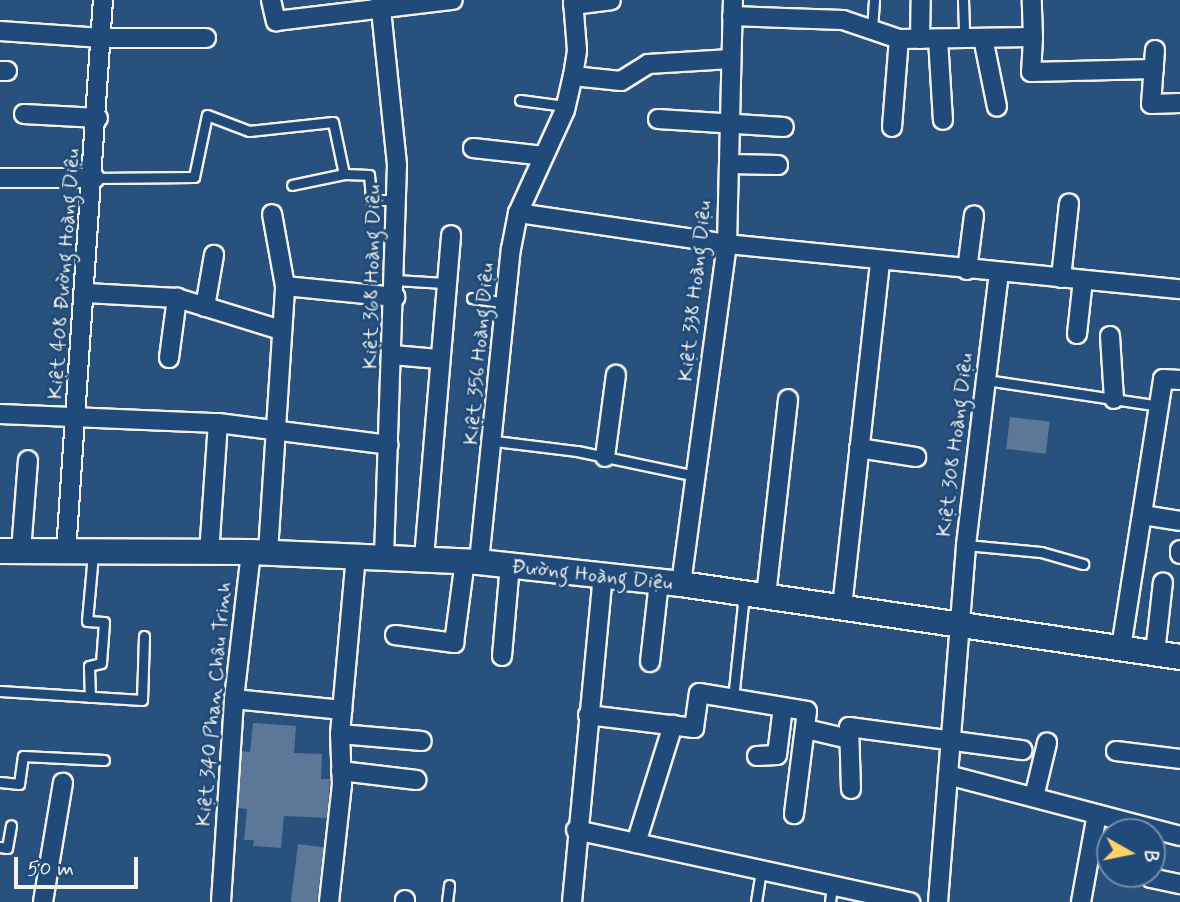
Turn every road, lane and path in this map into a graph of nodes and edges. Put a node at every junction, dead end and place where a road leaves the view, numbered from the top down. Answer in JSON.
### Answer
{"nodes":[{"id":1,"x":103,"y":0,"type":"edge"},
{"id":2,"x":271,"y":0,"type":"edge"},
{"id":3,"x":453,"y":0,"type":"edge"},
{"id":4,"x":611,"y":0,"type":"edge"},
{"id":5,"x":874,"y":0,"type":"edge"},
{"id":6,"x":921,"y":0,"type":"edge"},
{"id":7,"x":963,"y":0,"type":"edge"},
{"id":8,"x":1032,"y":0,"type":"edge"},
{"id":9,"x":380,"y":3,"type":"edge"},
{"id":10,"x":573,"y":3,"type":"edge"},
{"id":11,"x":732,"y":8,"type":"edge"},
{"id":12,"x":872,"y":29,"type":"junction"},
{"id":13,"x":0,"y":31,"type":"edge"},
{"id":14,"x":1032,"y":37,"type":"junction"},
{"id":15,"x":102,"y":38,"type":"junction"},
{"id":16,"x":206,"y":38,"type":"dead end"},
{"id":17,"x":938,"y":38,"type":"junction"},
{"id":18,"x":964,"y":38,"type":"junction"},
{"id":19,"x":983,"y":38,"type":"junction"},
{"id":20,"x":899,"y":39,"type":"junction"},
{"id":21,"x":920,"y":39,"type":"junction"},
{"id":22,"x":1155,"y":50,"type":"dead end"},
{"id":23,"x":731,"y":59,"type":"junction"},
{"id":24,"x":1154,"y":69,"type":"junction"},
{"id":25,"x":573,"y":76,"type":"junction"},
{"id":26,"x":520,"y":100,"type":"dead end"},
{"id":27,"x":1180,"y":103,"type":"edge"},
{"id":28,"x":565,"y":106,"type":"junction"},
{"id":29,"x":997,"y":107,"type":"dead end"},
{"id":30,"x":24,"y":114,"type":"dead end"},
{"id":31,"x":97,"y":118,"type":"junction"},
{"id":32,"x":658,"y":119,"type":"dead end"},
{"id":33,"x":943,"y":120,"type":"dead end"},
{"id":34,"x":730,"y":125,"type":"junction"},
{"id":35,"x":784,"y":127,"type":"dead end"},
{"id":36,"x":892,"y":127,"type":"dead end"},
{"id":37,"x":473,"y":148,"type":"dead end"},
{"id":38,"x":544,"y":156,"type":"junction"},
{"id":39,"x":729,"y":164,"type":"junction"},
{"id":40,"x":778,"y":165,"type":"dead end"},
{"id":41,"x":344,"y":174,"type":"junction"},
{"id":42,"x":0,"y":178,"type":"edge"},
{"id":43,"x":95,"y":178,"type":"junction"},
{"id":44,"x":292,"y":185,"type":"dead end"},
{"id":45,"x":397,"y":200,"type":"junction"},
{"id":46,"x":1069,"y":203,"type":"dead end"},
{"id":47,"x":518,"y":213,"type":"junction"},
{"id":48,"x":272,"y":214,"type":"dead end"},
{"id":49,"x":974,"y":215,"type":"dead end"},
{"id":50,"x":451,"y":235,"type":"dead end"},
{"id":51,"x":727,"y":244,"type":"junction"},
{"id":52,"x":214,"y":255,"type":"dead end"},
{"id":53,"x":880,"y":261,"type":"junction"},
{"id":54,"x":967,"y":270,"type":"junction"},
{"id":55,"x":999,"y":273,"type":"junction"},
{"id":56,"x":1061,"y":278,"type":"junction"},
{"id":57,"x":1083,"y":280,"type":"junction"},
{"id":58,"x":444,"y":283,"type":"junction"},
{"id":59,"x":285,"y":286,"type":"junction"},
{"id":60,"x":395,"y":288,"type":"junction"},
{"id":61,"x":1180,"y":289,"type":"edge"},
{"id":62,"x":86,"y":293,"type":"junction"},
{"id":63,"x":472,"y":298,"type":"dead end"},
{"id":64,"x":177,"y":299,"type":"junction"},
{"id":65,"x":507,"y":303,"type":"junction"},
{"id":66,"x":205,"y":307,"type":"junction"},
{"id":67,"x":281,"y":330,"type":"junction"},
{"id":68,"x":1077,"y":334,"type":"dead end"},
{"id":69,"x":1110,"y":336,"type":"dead end"},
{"id":70,"x":393,"y":355,"type":"junction"},
{"id":71,"x":169,"y":358,"type":"dead end"},
{"id":72,"x":438,"y":359,"type":"junction"},
{"id":73,"x":616,"y":375,"type":"dead end"},
{"id":74,"x":986,"y":380,"type":"junction"},
{"id":75,"x":1180,"y":380,"type":"edge"},
{"id":76,"x":788,"y":398,"type":"dead end"},
{"id":77,"x":1114,"y":399,"type":"junction"},
{"id":78,"x":1160,"y":406,"type":"junction"},
{"id":79,"x":0,"y":414,"type":"edge"},
{"id":80,"x":76,"y":419,"type":"junction"},
{"id":81,"x":218,"y":424,"type":"junction"},
{"id":82,"x":273,"y":433,"type":"junction"},
{"id":83,"x":495,"y":442,"type":"junction"},
{"id":84,"x":389,"y":445,"type":"junction"},
{"id":85,"x":859,"y":449,"type":"junction"},
{"id":86,"x":605,"y":457,"type":"junction"},
{"id":87,"x":916,"y":457,"type":"dead end"},
{"id":88,"x":28,"y":460,"type":"dead end"},
{"id":89,"x":696,"y":476,"type":"junction"},
{"id":90,"x":1143,"y":516,"type":"junction"},
{"id":91,"x":1180,"y":521,"type":"edge"},
{"id":92,"x":966,"y":545,"type":"junction"},
{"id":93,"x":10,"y":551,"type":"edge"},
{"id":94,"x":66,"y":552,"type":"junction"},
{"id":95,"x":93,"y":552,"type":"junction"},
{"id":96,"x":259,"y":552,"type":"junction"},
{"id":97,"x":209,"y":554,"type":"junction"},
{"id":98,"x":356,"y":555,"type":"junction"},
{"id":99,"x":384,"y":555,"type":"junction"},
{"id":100,"x":424,"y":558,"type":"junction"},
{"id":101,"x":472,"y":561,"type":"junction"},
{"id":102,"x":1083,"y":564,"type":"dead end"},
{"id":103,"x":510,"y":565,"type":"junction"},
{"id":104,"x":603,"y":576,"type":"junction"},
{"id":105,"x":1163,"y":582,"type":"dead end"},
{"id":106,"x":670,"y":583,"type":"junction"},
{"id":107,"x":755,"y":595,"type":"junction"},
{"id":108,"x":842,"y":607,"type":"junction"},
{"id":109,"x":960,"y":624,"type":"junction"},
{"id":110,"x":395,"y":635,"type":"dead end"},
{"id":111,"x":144,"y":636,"type":"dead end"},
{"id":112,"x":1121,"y":648,"type":"junction"},
{"id":113,"x":1155,"y":653,"type":"junction"},
{"id":114,"x":502,"y":656,"type":"dead end"},
{"id":115,"x":1180,"y":656,"type":"edge"},
{"id":116,"x":650,"y":662,"type":"dead end"},
{"id":117,"x":0,"y":691,"type":"edge"},
{"id":118,"x":90,"y":697,"type":"junction"},
{"id":119,"x":234,"y":699,"type":"junction"},
{"id":120,"x":733,"y":699,"type":"junction"},
{"id":121,"x":783,"y":707,"type":"junction"},
{"id":122,"x":342,"y":710,"type":"junction"},
{"id":123,"x":588,"y":715,"type":"junction"},
{"id":124,"x":673,"y":725,"type":"junction"},
{"id":125,"x":806,"y":729,"type":"junction"},
{"id":126,"x":340,"y":734,"type":"junction"},
{"id":127,"x":849,"y":738,"type":"junction"},
{"id":128,"x":951,"y":738,"type":"junction"},
{"id":129,"x":422,"y":741,"type":"dead end"},
{"id":130,"x":1047,"y":743,"type":"dead end"},
{"id":131,"x":1022,"y":750,"type":"dead end"},
{"id":132,"x":1116,"y":751,"type":"dead end"},
{"id":133,"x":757,"y":756,"type":"dead end"},
{"id":134,"x":1180,"y":759,"type":"edge"},
{"id":135,"x":104,"y":760,"type":"dead end"},
{"id":136,"x":341,"y":771,"type":"junction"},
{"id":137,"x":948,"y":775,"type":"junction"},
{"id":138,"x":416,"y":780,"type":"dead end"},
{"id":139,"x":0,"y":782,"type":"edge"},
{"id":140,"x":63,"y":783,"type":"dead end"},
{"id":141,"x":851,"y":789,"type":"dead end"},
{"id":142,"x":1034,"y":797,"type":"junction"},
{"id":143,"x":794,"y":814,"type":"dead end"},
{"id":144,"x":1097,"y":814,"type":"junction"},
{"id":145,"x":11,"y":825,"type":"dead end"},
{"id":146,"x":576,"y":830,"type":"junction"},
{"id":147,"x":1180,"y":836,"type":"edge"},
{"id":148,"x":636,"y":843,"type":"junction"},
{"id":149,"x":0,"y":847,"type":"edge"},
{"id":150,"x":761,"y":870,"type":"junction"},
{"id":151,"x":449,"y":885,"type":"dead end"},
{"id":152,"x":831,"y":894,"type":"edge"},
{"id":153,"x":43,"y":902,"type":"edge"},
{"id":154,"x":221,"y":902,"type":"edge"},
{"id":155,"x":329,"y":902,"type":"edge"},
{"id":156,"x":447,"y":902,"type":"edge"},
{"id":157,"x":572,"y":902,"type":"edge"},
{"id":158,"x":756,"y":902,"type":"edge"},
{"id":159,"x":910,"y":902,"type":"edge"},
{"id":160,"x":938,"y":902,"type":"edge"},
{"id":161,"x":1081,"y":902,"type":"edge"}],
"edges":[{"from":1,"to":15,"type":"street","name":"Kiệt 408 Đường Hoàng Diệu"},
{"from":2,"to":9,"type":"street"},
{"from":3,"to":9,"type":"street"},
{"from":4,"to":10,"type":"street"},
{"from":5,"to":12,"type":"lane"},
{"from":6,"to":21,"type":"street"},
{"from":7,"to":18,"type":"lane"},
{"from":8,"to":14,"type":"street"},
{"from":9,"to":45,"type":"street","name":"Kiệt 368 Hoàng Diệu"},
{"from":10,"to":25,"type":"street","name":"Kiệt 356 Hoàng Diệu"},
{"from":11,"to":12,"type":"street"},
{"from":11,"to":23,"type":"street","name":"Kiệt 338 Hoàng Diệu"},
{"from":12,"to":20,"type":"street"},
{"from":13,"to":15,"type":"street"},
{"from":14,"to":19,"type":"street"},
{"from":14,"to":24,"type":"street"},
{"from":15,"to":16,"type":"street"},
{"from":15,"to":31,"type":"street","name":"Kiệt 408 Đường Hoàng Diệu"},
{"from":17,"to":18,"type":"street"},
{"from":17,"to":21,"type":"street"},
{"from":17,"to":33,"type":"street"},
{"from":18,"to":19,"type":"street"},
{"from":19,"to":29,"type":"street"},
{"from":20,"to":21,"type":"street"},
{"from":20,"to":36,"type":"street"},
{"from":22,"to":24,"type":"street"},
{"from":23,"to":25,"type":"street"},
{"from":23,"to":34,"type":"street","name":"Kiệt 338 Hoàng Diệu"},
{"from":24,"to":27,"type":"street"},
{"from":25,"to":28,"type":"street","name":"Kiệt 356 Hoàng Diệu"},
{"from":26,"to":28,"type":"lane"},
{"from":28,"to":38,"type":"street","name":"Kiệt 356 Hoàng Diệu"},
{"from":30,"to":31,"type":"street"},
{"from":31,"to":43,"type":"street","name":"Kiệt 408 Đường Hoàng Diệu"},
{"from":32,"to":34,"type":"street"},
{"from":34,"to":35,"type":"street"},
{"from":34,"to":39,"type":"street","name":"Kiệt 338 Hoàng Diệu"},
{"from":37,"to":38,"type":"street"},
{"from":38,"to":47,"type":"street","name":"Kiệt 356 Hoàng Diệu"},
{"from":39,"to":40,"type":"street"},
{"from":39,"to":51,"type":"street","name":"Kiệt 338 Hoàng Diệu"},
{"from":41,"to":43,"type":"lane"},
{"from":41,"to":44,"type":"lane"},
{"from":41,"to":45,"type":"lane"},
{"from":42,"to":43,"type":"street"},
{"from":43,"to":62,"type":"street","name":"Kiệt 408 Đường Hoàng Diệu"},
{"from":45,"to":60,"type":"street","name":"Kiệt 368 Hoàng Diệu"},
{"from":46,"to":56,"type":"street"},
{"from":47,"to":51,"type":"street"},
{"from":47,"to":65,"type":"street","name":"Kiệt 356 Hoàng Diệu"},
{"from":48,"to":59,"type":"street","name":"Kiệt 340 Phan Châu Trinh"},
{"from":49,"to":54,"type":"street"},
{"from":50,"to":58,"type":"street"},
{"from":51,"to":53,"type":"street"},
{"from":51,"to":89,"type":"street","name":"Kiệt 338 Hoàng Diệu"},
{"from":52,"to":66,"type":"street"},
{"from":53,"to":54,"type":"street"},
{"from":53,"to":85,"type":"street"},
{"from":54,"to":55,"type":"street"},
{"from":55,"to":56,"type":"street"},
{"from":55,"to":74,"type":"street","name":"Kiệt 308 Hoàng Diệu"},
{"from":56,"to":57,"type":"street"},
{"from":57,"to":61,"type":"street"},
{"from":57,"to":68,"type":"street"},
{"from":58,"to":60,"type":"lane"},
{"from":58,"to":72,"type":"street"},
{"from":59,"to":60,"type":"street"},
{"from":59,"to":67,"type":"street","name":"Kiệt 340 Phan Châu Trinh"},
{"from":60,"to":70,"type":"street","name":"Kiệt 368 Hoàng Diệu"},
{"from":62,"to":64,"type":"street"},
{"from":62,"to":80,"type":"street","name":"Kiệt 408 Đường Hoàng Diệu"},
{"from":63,"to":65,"type":"lane"},
{"from":64,"to":66,"type":"street"},
{"from":64,"to":71,"type":"street"},
{"from":65,"to":83,"type":"street","name":"Kiệt 356 Hoàng Diệu"},
{"from":66,"to":67,"type":"street"},
{"from":67,"to":82,"type":"street","name":"Kiệt 340 Phan Châu Trinh"},
{"from":69,"to":77,"type":"street"},
{"from":70,"to":72,"type":"street"},
{"from":70,"to":84,"type":"street","name":"Kiệt 368 Hoàng Diệu"},
{"from":72,"to":100,"type":"street"},
{"from":73,"to":86,"type":"street"},
{"from":74,"to":77,"type":"lane"},
{"from":74,"to":92,"type":"street","name":"Kiệt 308 Hoàng Diệu"},
{"from":75,"to":78,"type":"street"},
{"from":76,"to":107,"type":"street"},
{"from":77,"to":78,"type":"lane"},
{"from":78,"to":90,"type":"street"},
{"from":79,"to":80,"type":"street"},
{"from":80,"to":81,"type":"street"},
{"from":80,"to":94,"type":"street","name":"Kiệt 408 Đường Hoàng Diệu"},
{"from":81,"to":82,"type":"street"},
{"from":81,"to":97,"type":"street"},
{"from":82,"to":84,"type":"street"},
{"from":82,"to":96,"type":"street","name":"Kiệt 340 Phan Châu Trinh"},
{"from":83,"to":86,"type":"lane"},
{"from":83,"to":101,"type":"street","name":"Kiệt 356 Hoàng Diệu"},
{"from":84,"to":99,"type":"street","name":"Kiệt 368 Hoàng Diệu"},
{"from":85,"to":87,"type":"street"},
{"from":85,"to":108,"type":"street"},
{"from":86,"to":89,"type":"lane"},
{"from":88,"to":93,"type":"street"},
{"from":89,"to":106,"type":"street","name":"Kiệt 338 Hoàng Diệu"},
{"from":90,"to":91,"type":"street"},
{"from":90,"to":112,"type":"street"},
{"from":92,"to":102,"type":"lane"},
{"from":92,"to":109,"type":"street","name":"Kiệt 308 Hoàng Diệu"},
{"from":93,"to":94,"type":"main road","name":"Đường Hoàng Diệu"},
{"from":94,"to":95,"type":"main road","name":"Đường Hoàng Diệu"},
{"from":95,"to":97,"type":"main road","name":"Đường Hoàng Diệu"},
{"from":95,"to":118,"type":"lane"},
{"from":96,"to":97,"type":"main road","name":"Đường Hoàng Diệu"},
{"from":96,"to":98,"type":"main road","name":"Đường Hoàng Diệu"},
{"from":96,"to":119,"type":"street","name":"Kiệt 340 Phan Châu Trinh"},
{"from":98,"to":99,"type":"main road","name":"Đường Hoàng Diệu"},
{"from":98,"to":122,"type":"street"},
{"from":99,"to":100,"type":"main road","name":"Đường Hoàng Diệu"},
{"from":100,"to":101,"type":"main road","name":"Đường Hoàng Diệu"},
{"from":101,"to":103,"type":"main road","name":"Đường Hoàng Diệu"},
{"from":101,"to":110,"type":"street","name":"Kiệt 356 Hoàng Diệu"},
{"from":103,"to":104,"type":"main road","name":"Đường Hoàng Diệu"},
{"from":103,"to":114,"type":"street"},
{"from":104,"to":106,"type":"main road","name":"Đường Hoàng Diệu"},
{"from":104,"to":123,"type":"street"},
{"from":105,"to":113,"type":"street"},
{"from":106,"to":107,"type":"main road","name":"Đường Hoàng Diệu"},
{"from":106,"to":116,"type":"street","name":"Kiệt 338 Hoàng Diệu"},
{"from":107,"to":108,"type":"main road","name":"Đường Hoàng Diệu"},
{"from":107,"to":120,"type":"lane"},
{"from":108,"to":109,"type":"main road","name":"Đường Hoàng Diệu"},
{"from":109,"to":112,"type":"main road","name":"Đường Hoàng Diệu"},
{"from":109,"to":128,"type":"street","name":"Kiệt 308 Hoàng Diệu"},
{"from":111,"to":118,"type":"lane"},
{"from":112,"to":113,"type":"main road","name":"Đường Hoàng Diệu"},
{"from":113,"to":115,"type":"main road","name":"Đường Hoàng Diệu"},
{"from":117,"to":118,"type":"lane"},
{"from":119,"to":122,"type":"street"},
{"from":119,"to":154,"type":"street","name":"Kiệt 340 Phan Châu Trinh"},
{"from":120,"to":121,"type":"street"},
{"from":120,"to":124,"type":"street"},
{"from":121,"to":125,"type":"street"},
{"from":121,"to":133,"type":"street"},
{"from":122,"to":126,"type":"street"},
{"from":123,"to":124,"type":"street"},
{"from":123,"to":146,"type":"street"},
{"from":124,"to":148,"type":"street"},
{"from":125,"to":127,"type":"street"},
{"from":125,"to":143,"type":"street"},
{"from":126,"to":129,"type":"street"},
{"from":126,"to":136,"type":"street"},
{"from":127,"to":128,"type":"street"},
{"from":127,"to":141,"type":"street"},
{"from":128,"to":131,"type":"street"},
{"from":128,"to":137,"type":"street","name":"Kiệt 308 Hoàng Diệu"},
{"from":130,"to":142,"type":"street"},
{"from":132,"to":134,"type":"street"},
{"from":135,"to":139,"type":"lane"},
{"from":136,"to":138,"type":"street"},
{"from":136,"to":155,"type":"street"},
{"from":137,"to":142,"type":"street"},
{"from":137,"to":160,"type":"street","name":"Kiệt 308 Hoàng Diệu"},
{"from":140,"to":153,"type":"street"},
{"from":142,"to":144,"type":"street"},
{"from":144,"to":147,"type":"street"},
{"from":144,"to":161,"type":"street"},
{"from":145,"to":149,"type":"lane"},
{"from":146,"to":148,"type":"street"},
{"from":146,"to":157,"type":"street"},
{"from":148,"to":150,"type":"street"},
{"from":150,"to":152,"type":"street"},
{"from":150,"to":158,"type":"lane"},
{"from":151,"to":156,"type":"lane"},
{"from":152,"to":159,"type":"street"}]}
